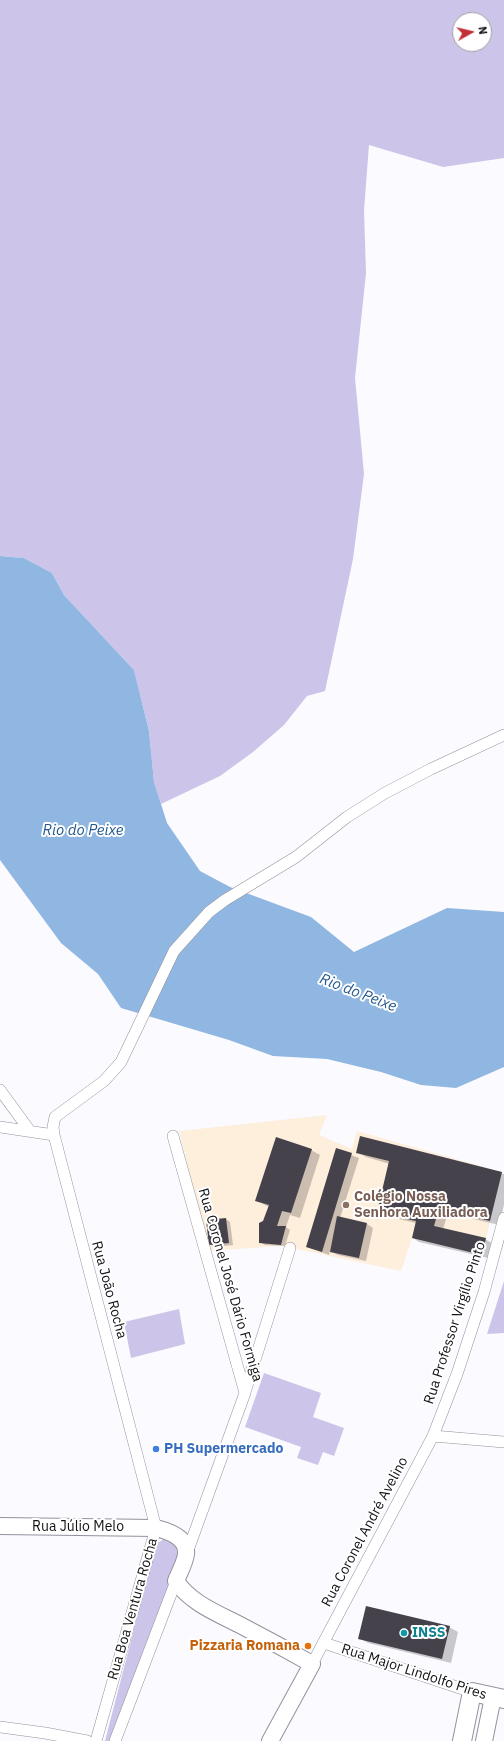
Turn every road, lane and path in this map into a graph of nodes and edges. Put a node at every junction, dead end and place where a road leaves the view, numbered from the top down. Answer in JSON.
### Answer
{"nodes":[{"id":1,"x":504,"y":735,"type":"edge"},
{"id":2,"x":0,"y":1090,"type":"edge"},
{"id":3,"x":0,"y":1127,"type":"edge"},
{"id":4,"x":30,"y":1131,"type":"junction"},
{"id":5,"x":54,"y":1136,"type":"junction"},
{"id":6,"x":172,"y":1136,"type":"dead end"},
{"id":7,"x":504,"y":1218,"type":"edge"},
{"id":8,"x":290,"y":1248,"type":"dead end"},
{"id":9,"x":245,"y":1392,"type":"junction"},
{"id":10,"x":433,"y":1436,"type":"junction"},
{"id":11,"x":504,"y":1442,"type":"edge"},
{"id":12,"x":0,"y":1526,"type":"edge"},
{"id":13,"x":156,"y":1528,"type":"junction"},
{"id":14,"x":186,"y":1554,"type":"junction"},
{"id":15,"x":176,"y":1581,"type":"junction"},
{"id":16,"x":324,"y":1642,"type":"junction"},
{"id":17,"x":312,"y":1664,"type":"junction"},
{"id":18,"x":472,"y":1692,"type":"junction"},
{"id":19,"x":499,"y":1698,"type":"edge"},
{"id":20,"x":0,"y":1727,"type":"edge"},
{"id":21,"x":87,"y":1741,"type":"edge"},
{"id":22,"x":96,"y":1741,"type":"edge"},
{"id":23,"x":114,"y":1741,"type":"edge"},
{"id":24,"x":270,"y":1741,"type":"edge"},
{"id":25,"x":462,"y":1741,"type":"edge"},
{"id":26,"x":484,"y":1741,"type":"edge"}],
"edges":[{"from":1,"to":5,"type":"street","name":"Rua João Rocha"},
{"from":2,"to":4,"type":"street"},
{"from":3,"to":4,"type":"street"},
{"from":4,"to":5,"type":"street"},
{"from":5,"to":13,"type":"street","name":"Rua João Rocha"},
{"from":6,"to":9,"type":"street","name":"Rua Coronel José Dário Formiga"},
{"from":7,"to":10,"type":"street","name":"Rua Professor Virgílio Pinto"},
{"from":8,"to":9,"type":"street"},
{"from":9,"to":14,"type":"street","name":"Rua Coronel José Dário Formiga"},
{"from":10,"to":11,"type":"street"},
{"from":10,"to":16,"type":"street","name":"Rua Coronel André Avelino"},
{"from":12,"to":13,"type":"street","name":"Rua Júlio Melo"},
{"from":13,"to":14,"type":"street","name":"Rua Boa Ventura Rocha"},
{"from":13,"to":22,"type":"street","name":"Rua Boa Ventura Rocha"},
{"from":14,"to":15,"type":"street","name":"Rua Boa Ventura Rocha"},
{"from":15,"to":17,"type":"street"},
{"from":15,"to":23,"type":"street","name":"Rua Boa Ventura Rocha"},
{"from":16,"to":17,"type":"street","name":"Rua Coronel André Avelino"},
{"from":16,"to":18,"type":"street","name":"Rua Major Lindolfo Pires"},
{"from":17,"to":24,"type":"street"},
{"from":18,"to":19,"type":"main road","name":"Rua Major Lindolfo Pires"},
{"from":18,"to":25,"type":"main road"},
{"from":19,"to":26,"type":"street"},
{"from":20,"to":21,"type":"street"}]}
